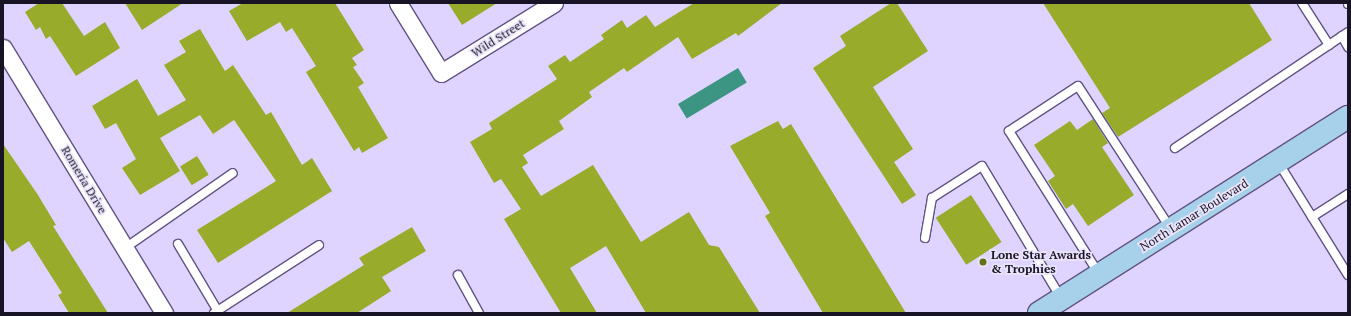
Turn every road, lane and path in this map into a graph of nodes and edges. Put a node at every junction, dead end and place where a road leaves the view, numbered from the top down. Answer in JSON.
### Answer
{"nodes":[{"id":1,"x":398,"y":3,"type":"edge"},
{"id":2,"x":554,"y":3,"type":"edge"},
{"id":3,"x":1302,"y":3,"type":"edge"},
{"id":4,"x":1345,"y":34,"type":"edge"},
{"id":5,"x":1328,"y":45,"type":"junction"},
{"id":6,"x":1348,"y":47,"type":"edge"},
{"id":7,"x":3,"y":48,"type":"edge"},
{"id":8,"x":1348,"y":117,"type":"edge"},
{"id":9,"x":1175,"y":148,"type":"dead end"},
{"id":10,"x":1278,"y":162,"type":"junction"},
{"id":11,"x":233,"y":173,"type":"dead end"},
{"id":12,"x":1348,"y":194,"type":"edge"},
{"id":13,"x":1312,"y":217,"type":"junction"},
{"id":14,"x":1172,"y":229,"type":"junction"},
{"id":15,"x":925,"y":238,"type":"dead end"},
{"id":16,"x":178,"y":244,"type":"dead end"},
{"id":17,"x":319,"y":245,"type":"dead end"},
{"id":18,"x":125,"y":248,"type":"junction"},
{"id":19,"x":1100,"y":274,"type":"junction"},
{"id":20,"x":458,"y":275,"type":"dead end"},
{"id":21,"x":1348,"y":275,"type":"edge"},
{"id":22,"x":1062,"y":299,"type":"junction"},
{"id":23,"x":217,"y":312,"type":"edge"},
{"id":24,"x":164,"y":313,"type":"edge"},
{"id":25,"x":479,"y":313,"type":"edge"},
{"id":26,"x":1039,"y":313,"type":"edge"}],
"edges":[{"from":1,"to":2,"type":"street","name":"Wild Street"},
{"from":3,"to":5,"type":"lane"},
{"from":4,"to":5,"type":"lane"},
{"from":4,"to":6,"type":"lane"},
{"from":5,"to":9,"type":"lane"},
{"from":7,"to":18,"type":"street","name":"Romeria Drive"},
{"from":8,"to":10,"type":"main road","name":"North Lamar Boulevard"},
{"from":10,"to":13,"type":"lane"},
{"from":10,"to":14,"type":"main road","name":"North Lamar Boulevard"},
{"from":11,"to":18,"type":"lane"},
{"from":12,"to":13,"type":"lane"},
{"from":13,"to":21,"type":"lane"},
{"from":14,"to":19,"type":"main road","name":"North Lamar Boulevard"},
{"from":14,"to":19,"type":"lane"},
{"from":15,"to":22,"type":"lane"},
{"from":16,"to":23,"type":"lane"},
{"from":17,"to":23,"type":"lane"},
{"from":18,"to":24,"type":"street","name":"Romeria Drive"},
{"from":19,"to":22,"type":"main road","name":"North Lamar Boulevard"},
{"from":20,"to":25,"type":"lane"},
{"from":22,"to":26,"type":"main road","name":"North Lamar Boulevard"}]}
